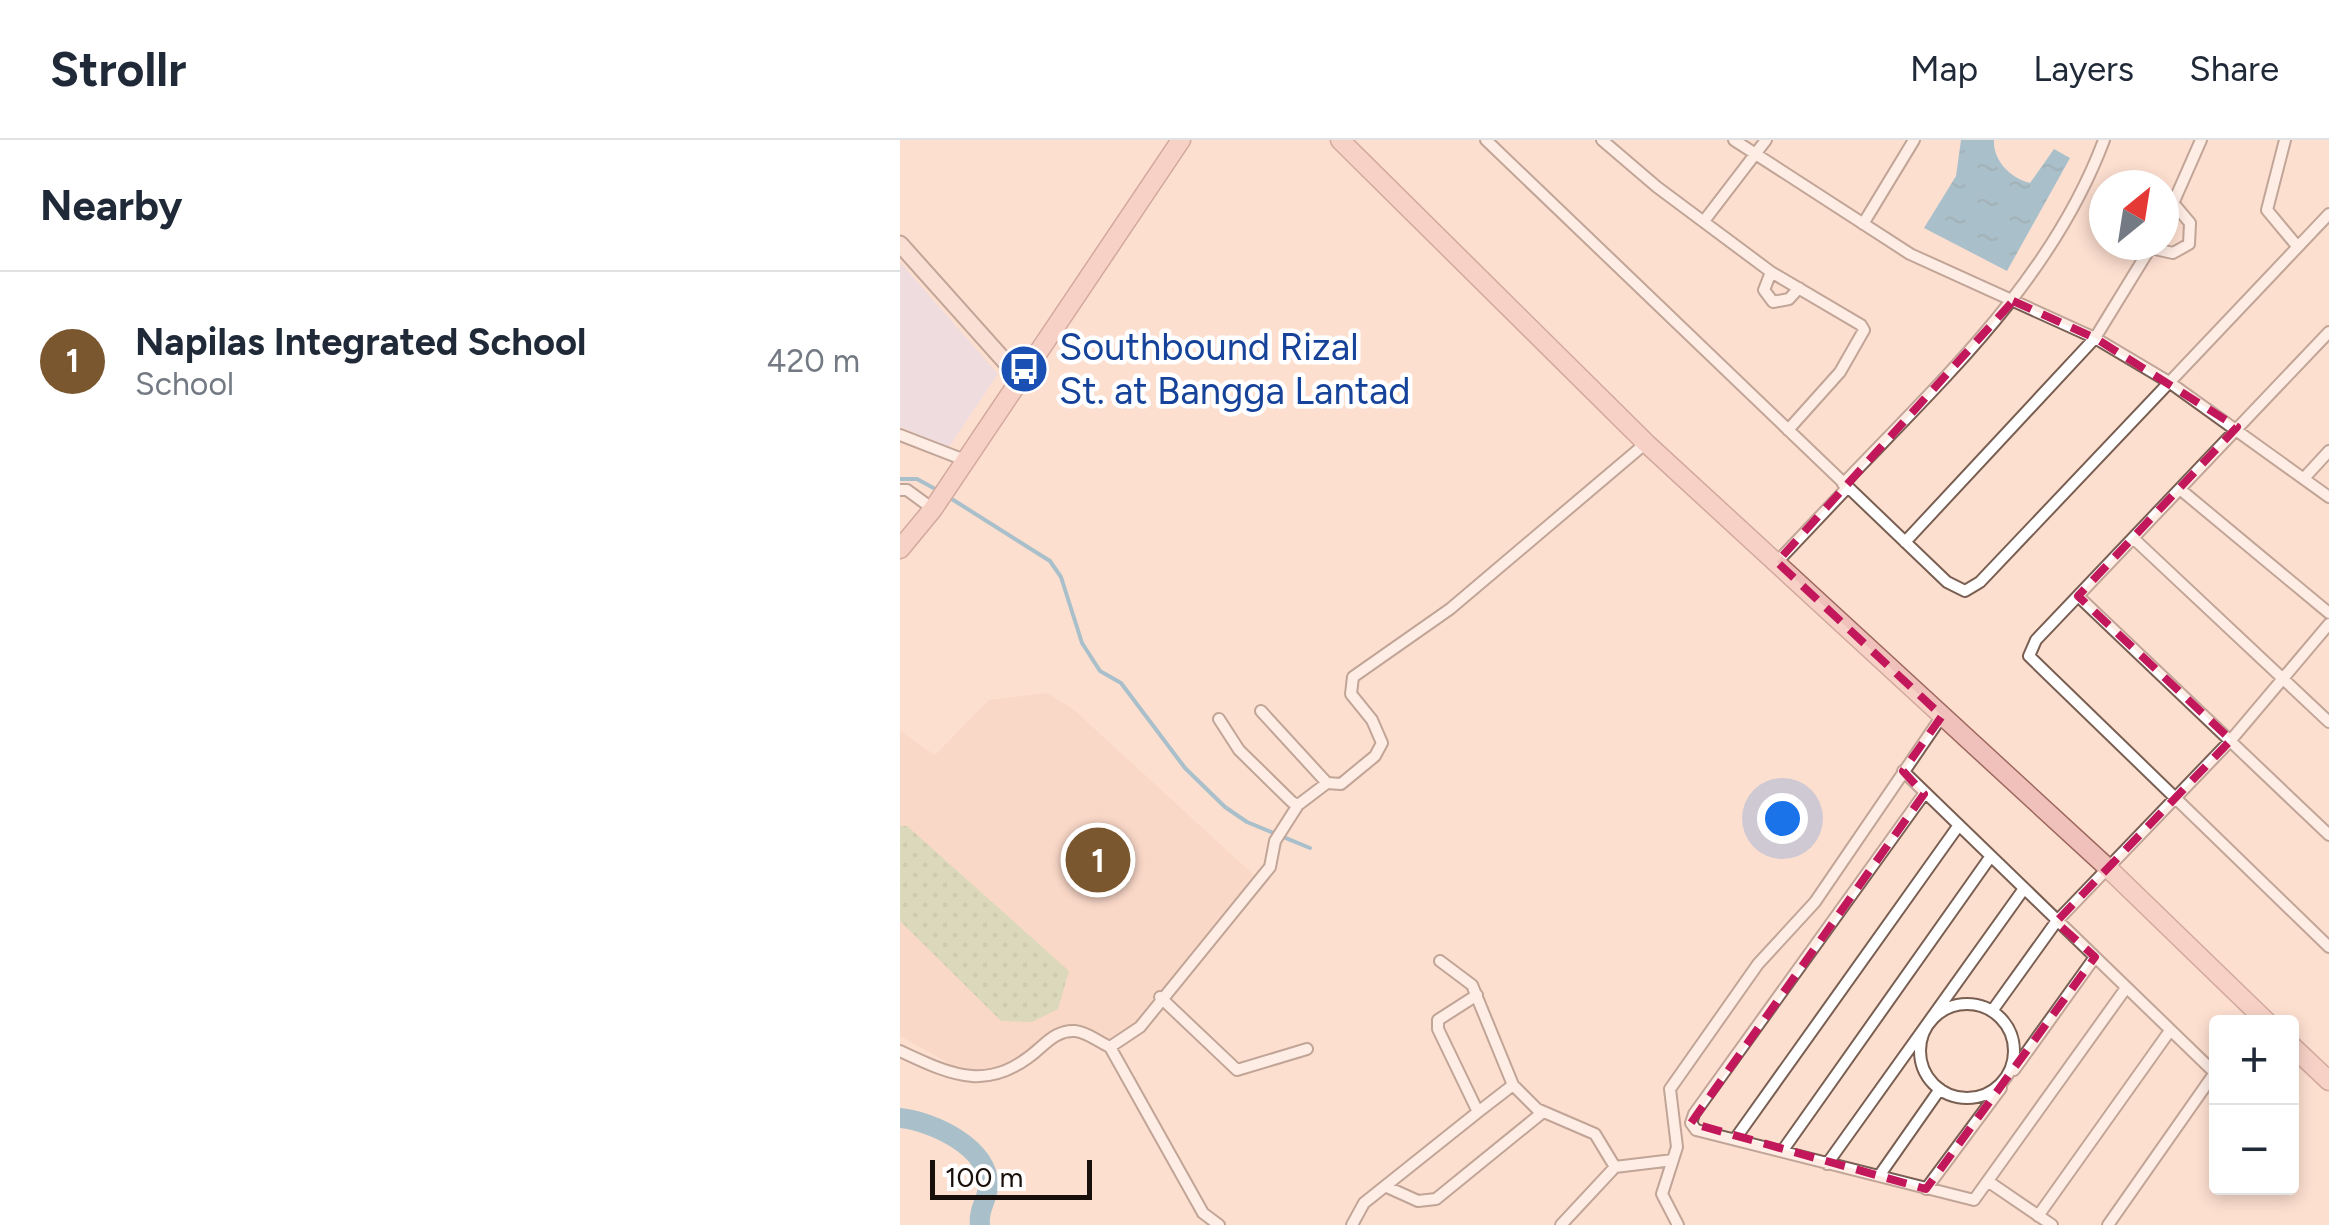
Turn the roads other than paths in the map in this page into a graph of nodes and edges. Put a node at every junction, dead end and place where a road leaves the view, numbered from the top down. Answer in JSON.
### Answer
{"nodes":[{"id":1,"x":1181,"y":140,"type":"edge"},
{"id":2,"x":1340,"y":140,"type":"edge"},
{"id":3,"x":1486,"y":140,"type":"edge"},
{"id":4,"x":1602,"y":140,"type":"edge"},
{"id":5,"x":1734,"y":140,"type":"edge"},
{"id":6,"x":1766,"y":140,"type":"edge"},
{"id":7,"x":1914,"y":140,"type":"edge"},
{"id":8,"x":2104,"y":140,"type":"edge"},
{"id":9,"x":2201,"y":140,"type":"edge"},
{"id":10,"x":2284,"y":140,"type":"edge"},
{"id":11,"x":1755,"y":156,"type":"junction"},
{"id":12,"x":2179,"y":192,"type":"edge"},
{"id":13,"x":2179,"y":210,"type":"edge"},
{"id":14,"x":2329,"y":214,"type":"edge"},
{"id":15,"x":1704,"y":221,"type":"junction"},
{"id":16,"x":1863,"y":224,"type":"junction"},
{"id":17,"x":900,"y":244,"type":"edge"},
{"id":18,"x":2297,"y":246,"type":"junction"},
{"id":19,"x":2179,"y":250,"type":"edge"},
{"id":20,"x":2142,"y":260,"type":"edge"},
{"id":21,"x":1771,"y":272,"type":"junction"},
{"id":22,"x":1799,"y":288,"type":"junction"},
{"id":23,"x":2013,"y":302,"type":"junction"},
{"id":24,"x":2329,"y":332,"type":"edge"},
{"id":25,"x":2095,"y":338,"type":"junction"},
{"id":26,"x":1019,"y":377,"type":"junction"},
{"id":27,"x":2169,"y":382,"type":"junction"},
{"id":28,"x":2238,"y":428,"type":"junction"},
{"id":29,"x":1788,"y":430,"type":"junction"},
{"id":30,"x":900,"y":435,"type":"edge"},
{"id":31,"x":1646,"y":443,"type":"junction"},
{"id":32,"x":2329,"y":452,"type":"edge"},
{"id":33,"x":962,"y":459,"type":"junction"},
{"id":34,"x":2306,"y":476,"type":"junction"},
{"id":35,"x":1845,"y":486,"type":"junction"},
{"id":36,"x":900,"y":490,"type":"edge"},
{"id":37,"x":2181,"y":490,"type":"junction"},
{"id":38,"x":2329,"y":497,"type":"edge"},
{"id":39,"x":935,"y":506,"type":"junction"},
{"id":40,"x":2134,"y":538,"type":"junction"},
{"id":41,"x":1905,"y":542,"type":"junction"},
{"id":42,"x":900,"y":548,"type":"edge"},
{"id":43,"x":1777,"y":562,"type":"junction"},
{"id":44,"x":2078,"y":596,"type":"junction"},
{"id":45,"x":2329,"y":613,"type":"edge"},
{"id":46,"x":2329,"y":624,"type":"edge"},
{"id":47,"x":2284,"y":680,"type":"junction"},
{"id":48,"x":1261,"y":711,"type":"dead end"},
{"id":49,"x":1942,"y":716,"type":"junction"},
{"id":50,"x":1219,"y":719,"type":"dead end"},
{"id":51,"x":2329,"y":722,"type":"edge"},
{"id":52,"x":2231,"y":740,"type":"junction"},
{"id":53,"x":1903,"y":771,"type":"junction"},
{"id":54,"x":1327,"y":782,"type":"junction"},
{"id":55,"x":1924,"y":794,"type":"junction"},
{"id":56,"x":2174,"y":800,"type":"junction"},
{"id":57,"x":1298,"y":805,"type":"junction"},
{"id":58,"x":1959,"y":825,"type":"junction"},
{"id":59,"x":2329,"y":835,"type":"edge"},
{"id":60,"x":1991,"y":856,"type":"junction"},
{"id":61,"x":2109,"y":868,"type":"junction"},
{"id":62,"x":2024,"y":890,"type":"junction"},
{"id":63,"x":2056,"y":922,"type":"junction"},
{"id":64,"x":2329,"y":947,"type":"edge"},
{"id":65,"x":2095,"y":957,"type":"junction"},
{"id":66,"x":1440,"y":962,"type":"dead end"},
{"id":67,"x":2126,"y":988,"type":"junction"},
{"id":68,"x":1477,"y":995,"type":"junction"},
{"id":69,"x":1160,"y":998,"type":"junction"},
{"id":70,"x":1992,"y":1011,"type":"junction"},
{"id":71,"x":2255,"y":1015,"type":"edge"},
{"id":72,"x":1926,"y":1026,"type":"junction"},
{"id":73,"x":2169,"y":1032,"type":"junction"},
{"id":74,"x":1110,"y":1047,"type":"junction"},
{"id":75,"x":1306,"y":1049,"type":"dead end"},
{"id":76,"x":900,"y":1051,"type":"edge"},
{"id":77,"x":2299,"y":1053,"type":"edge"},
{"id":78,"x":2209,"y":1066,"type":"edge"},
{"id":79,"x":2007,"y":1079,"type":"junction"},
{"id":80,"x":2329,"y":1081,"type":"edge"},
{"id":81,"x":2209,"y":1082,"type":"edge"},
{"id":82,"x":1513,"y":1084,"type":"junction"},
{"id":83,"x":1940,"y":1089,"type":"junction"},
{"id":84,"x":1478,"y":1112,"type":"junction"},
{"id":85,"x":1544,"y":1112,"type":"junction"},
{"id":86,"x":1735,"y":1139,"type":"junction"},
{"id":87,"x":1783,"y":1150,"type":"junction"},
{"id":88,"x":1673,"y":1160,"type":"junction"},
{"id":89,"x":1826,"y":1164,"type":"junction"},
{"id":90,"x":1615,"y":1167,"type":"junction"},
{"id":91,"x":1879,"y":1176,"type":"junction"},
{"id":92,"x":1989,"y":1182,"type":"junction"},
{"id":93,"x":1387,"y":1187,"type":"junction"},
{"id":94,"x":1926,"y":1189,"type":"junction"},
{"id":95,"x":2038,"y":1216,"type":"junction"},
{"id":96,"x":1218,"y":1225,"type":"edge"},
{"id":97,"x":1352,"y":1225,"type":"edge"},
{"id":98,"x":1561,"y":1225,"type":"edge"},
{"id":99,"x":1678,"y":1225,"type":"edge"},
{"id":100,"x":2052,"y":1225,"type":"edge"},
{"id":101,"x":2108,"y":1225,"type":"edge"}],
"edges":[{"from":1,"to":26,"type":"main road"},
{"from":2,"to":31,"type":"main road"},
{"from":3,"to":29,"type":"street"},
{"from":4,"to":15,"type":"street"},
{"from":5,"to":11,"type":"street"},
{"from":6,"to":11,"type":"street"},
{"from":7,"to":16,"type":"street"},
{"from":8,"to":23,"type":"street"},
{"from":9,"to":12,"type":"street"},
{"from":10,"to":18,"type":"street"},
{"from":11,"to":15,"type":"street"},
{"from":11,"to":16,"type":"street"},
{"from":13,"to":19,"type":"street"},
{"from":14,"to":18,"type":"street"},
{"from":15,"to":21,"type":"street"},
{"from":16,"to":23,"type":"street"},
{"from":17,"to":26,"type":"street"},
{"from":18,"to":27,"type":"street"},
{"from":20,"to":25,"type":"street"},
{"from":21,"to":22,"type":"street"},
{"from":21,"to":22,"type":"street"},
{"from":22,"to":29,"type":"street"},
{"from":23,"to":25,"type":"street"},
{"from":23,"to":35,"type":"street"},
{"from":24,"to":28,"type":"street"},
{"from":25,"to":27,"type":"street"},
{"from":25,"to":41,"type":"street"},
{"from":26,"to":33,"type":"main road"},
{"from":27,"to":28,"type":"street"},
{"from":27,"to":41,"type":"street"},
{"from":28,"to":34,"type":"street"},
{"from":28,"to":37,"type":"street"},
{"from":29,"to":35,"type":"street"},
{"from":30,"to":33,"type":"street"},
{"from":31,"to":43,"type":"main road"},
{"from":31,"to":54,"type":"street"},
{"from":32,"to":34,"type":"street"},
{"from":33,"to":39,"type":"main road"},
{"from":34,"to":38,"type":"street"},
{"from":35,"to":41,"type":"street"},
{"from":35,"to":43,"type":"street"},
{"from":36,"to":39,"type":"street"},
{"from":37,"to":40,"type":"street"},
{"from":37,"to":45,"type":"street"},
{"from":39,"to":42,"type":"main road"},
{"from":40,"to":44,"type":"street"},
{"from":40,"to":47,"type":"street"},
{"from":43,"to":49,"type":"main road"},
{"from":44,"to":52,"type":"street"},
{"from":44,"to":56,"type":"street"},
{"from":46,"to":47,"type":"street"},
{"from":47,"to":51,"type":"street"},
{"from":47,"to":52,"type":"street"},
{"from":48,"to":54,"type":"street"},
{"from":49,"to":53,"type":"street"},
{"from":49,"to":61,"type":"main road"},
{"from":50,"to":57,"type":"street"},
{"from":52,"to":56,"type":"street"},
{"from":52,"to":59,"type":"street"},
{"from":53,"to":55,"type":"street"},
{"from":53,"to":88,"type":"street"},
{"from":54,"to":57,"type":"street"},
{"from":55,"to":58,"type":"street"},
{"from":55,"to":86,"type":"street"},
{"from":56,"to":61,"type":"street"},
{"from":56,"to":64,"type":"street"},
{"from":57,"to":69,"type":"street"},
{"from":58,"to":60,"type":"street"},
{"from":58,"to":86,"type":"street"},
{"from":60,"to":62,"type":"street"},
{"from":60,"to":87,"type":"street"},
{"from":61,"to":63,"type":"street"},
{"from":61,"to":71,"type":"main road"},
{"from":62,"to":63,"type":"street"},
{"from":62,"to":72,"type":"street"},
{"from":63,"to":65,"type":"street"},
{"from":63,"to":70,"type":"street"},
{"from":65,"to":67,"type":"street"},
{"from":65,"to":79,"type":"street"},
{"from":66,"to":68,"type":"street"},
{"from":67,"to":73,"type":"street"},
{"from":67,"to":92,"type":"street"},
{"from":68,"to":82,"type":"street"},
{"from":68,"to":84,"type":"street"},
{"from":69,"to":74,"type":"street"},
{"from":69,"to":75,"type":"street"},
{"from":70,"to":72,"type":"street"},
{"from":70,"to":79,"type":"street"},
{"from":72,"to":83,"type":"street"},
{"from":72,"to":89,"type":"street"},
{"from":73,"to":78,"type":"street"},
{"from":73,"to":95,"type":"street"},
{"from":74,"to":76,"type":"street"},
{"from":74,"to":96,"type":"street"},
{"from":77,"to":80,"type":"main road"},
{"from":79,"to":83,"type":"street"},
{"from":79,"to":94,"type":"street"},
{"from":81,"to":101,"type":"street"},
{"from":82,"to":84,"type":"street"},
{"from":82,"to":85,"type":"street"},
{"from":83,"to":91,"type":"street"},
{"from":84,"to":93,"type":"street"},
{"from":85,"to":90,"type":"street"},
{"from":85,"to":93,"type":"street"},
{"from":86,"to":87,"type":"street"},
{"from":87,"to":89,"type":"street"},
{"from":88,"to":90,"type":"street"},
{"from":88,"to":99,"type":"street"},
{"from":89,"to":91,"type":"street"},
{"from":90,"to":98,"type":"street"},
{"from":91,"to":94,"type":"street"},
{"from":92,"to":94,"type":"street"},
{"from":92,"to":95,"type":"street"},
{"from":93,"to":97,"type":"street"},
{"from":95,"to":100,"type":"street"}]}
